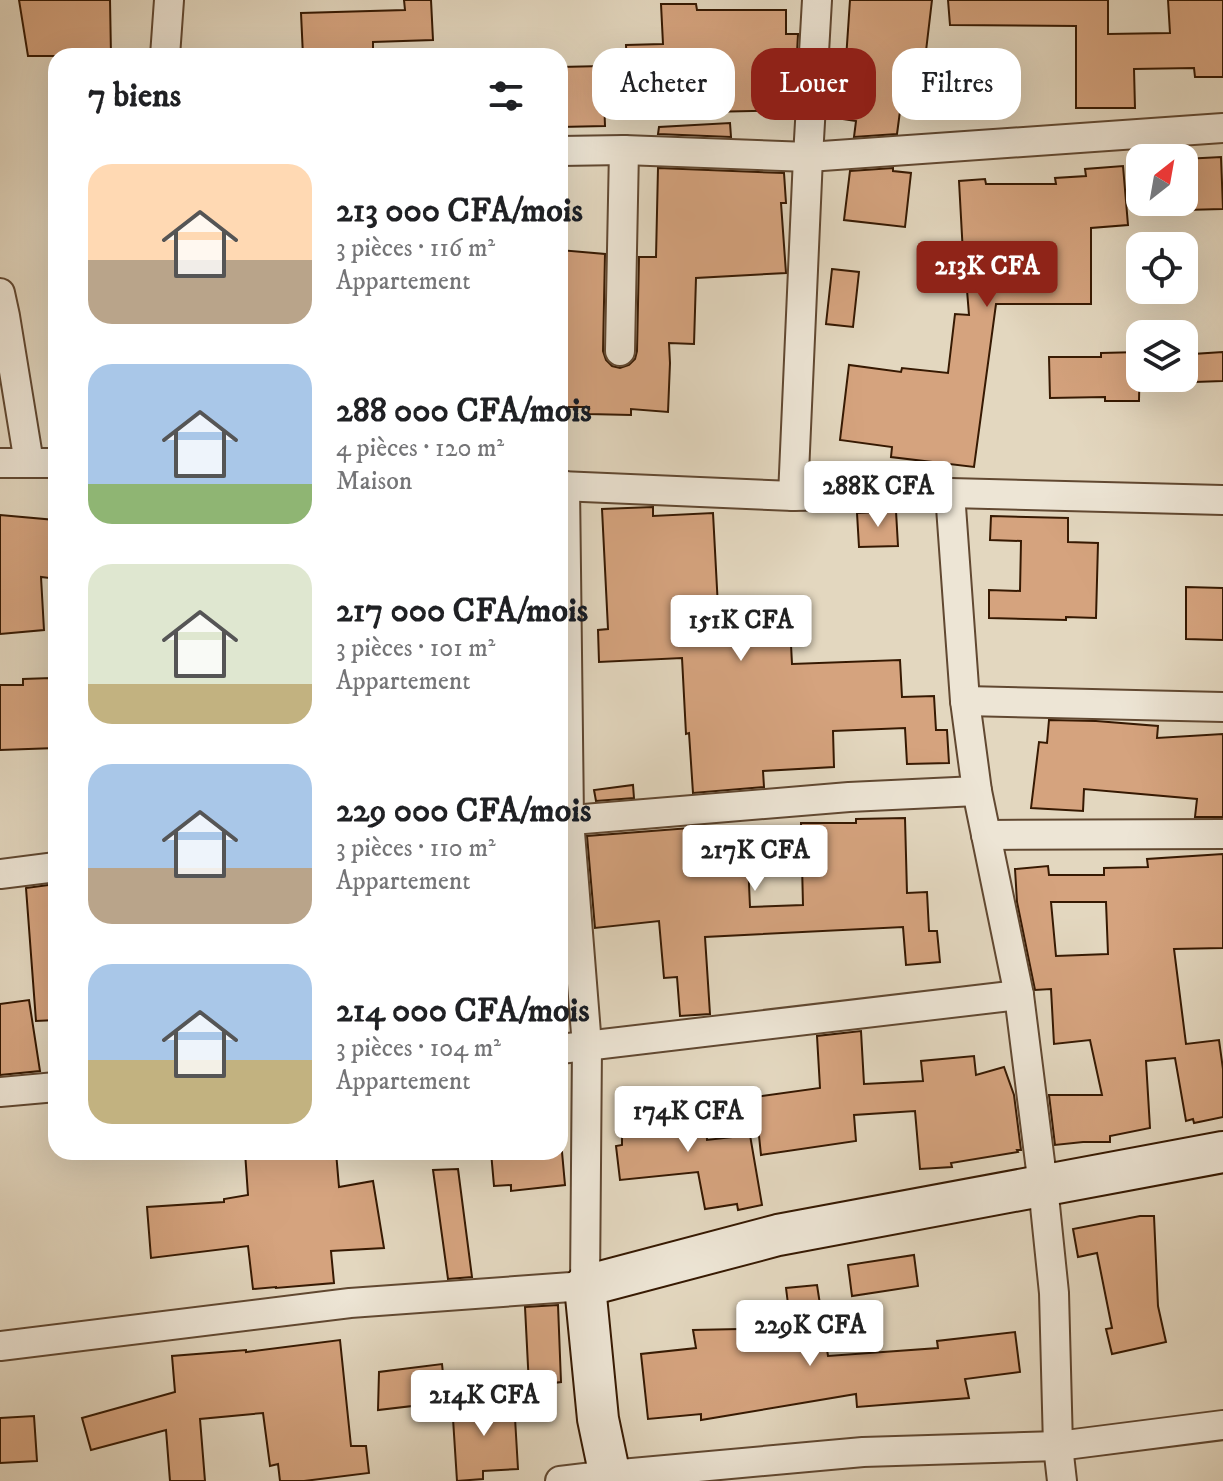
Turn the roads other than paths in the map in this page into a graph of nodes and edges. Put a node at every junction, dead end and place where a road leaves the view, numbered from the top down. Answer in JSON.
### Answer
{"nodes":[{"id":1,"x":169,"y":0,"type":"edge"},
{"id":2,"x":817,"y":0,"type":"edge"},
{"id":3,"x":166,"y":48,"type":"edge"},
{"id":4,"x":1223,"y":128,"type":"edge"},
{"id":5,"x":624,"y":150,"type":"junction"},
{"id":6,"x":568,"y":151,"type":"edge"},
{"id":7,"x":808,"y":157,"type":"junction"},
{"id":8,"x":0,"y":293,"type":"edge"},
{"id":9,"x":620,"y":351,"type":"dead end"},
{"id":10,"x":0,"y":463,"type":"edge"},
{"id":11,"x":42,"y":463,"type":"edge"},
{"id":12,"x":568,"y":486,"type":"edge"},
{"id":13,"x":950,"y":493,"type":"junction"},
{"id":14,"x":793,"y":496,"type":"junction"},
{"id":15,"x":1223,"y":500,"type":"edge"},
{"id":16,"x":965,"y":701,"type":"junction"},
{"id":17,"x":1223,"y":707,"type":"edge"},
{"id":18,"x":977,"y":791,"type":"junction"},
{"id":19,"x":568,"y":821,"type":"edge"},
{"id":20,"x":1223,"y":834,"type":"edge"},
{"id":21,"x":986,"y":835,"type":"junction"},
{"id":22,"x":48,"y":868,"type":"edge"},
{"id":23,"x":0,"y":874,"type":"edge"},
{"id":24,"x":568,"y":896,"type":"edge"},
{"id":25,"x":1019,"y":995,"type":"junction"},
{"id":26,"x":574,"y":1047,"type":"edge"},
{"id":27,"x":48,"y":1088,"type":"edge"},
{"id":28,"x":0,"y":1092,"type":"edge"},
{"id":29,"x":1223,"y":1152,"type":"edge"},
{"id":30,"x":1043,"y":1186,"type":"junction"},
{"id":31,"x":585,"y":1286,"type":"junction"},
{"id":32,"x":0,"y":1346,"type":"edge"},
{"id":33,"x":1223,"y":1425,"type":"edge"},
{"id":34,"x":1058,"y":1446,"type":"junction"},
{"id":35,"x":610,"y":1478,"type":"edge"},
{"id":36,"x":560,"y":1481,"type":"edge"},
{"id":37,"x":1062,"y":1481,"type":"edge"}],
"edges":[{"from":1,"to":3,"type":"street"},
{"from":2,"to":7,"type":"street"},
{"from":4,"to":7,"type":"street"},
{"from":5,"to":6,"type":"street"},
{"from":5,"to":7,"type":"street"},
{"from":5,"to":9,"type":"street"},
{"from":7,"to":14,"type":"street"},
{"from":8,"to":11,"type":"street"},
{"from":10,"to":11,"type":"street"},
{"from":12,"to":14,"type":"street"},
{"from":13,"to":14,"type":"street"},
{"from":13,"to":15,"type":"street"},
{"from":13,"to":16,"type":"street"},
{"from":16,"to":17,"type":"street"},
{"from":16,"to":18,"type":"street"},
{"from":18,"to":19,"type":"street"},
{"from":18,"to":21,"type":"street"},
{"from":20,"to":21,"type":"street"},
{"from":21,"to":25,"type":"street"},
{"from":22,"to":23,"type":"street"},
{"from":24,"to":26,"type":"street"},
{"from":25,"to":26,"type":"street"},
{"from":25,"to":30,"type":"street"},
{"from":26,"to":31,"type":"street"},
{"from":27,"to":28,"type":"street"},
{"from":29,"to":30,"type":"street"},
{"from":30,"to":31,"type":"street"},
{"from":30,"to":34,"type":"street"},
{"from":31,"to":32,"type":"street"},
{"from":31,"to":35,"type":"street"},
{"from":33,"to":34,"type":"street"},
{"from":34,"to":35,"type":"street"},
{"from":34,"to":37,"type":"street"},
{"from":35,"to":36,"type":"street"}]}
